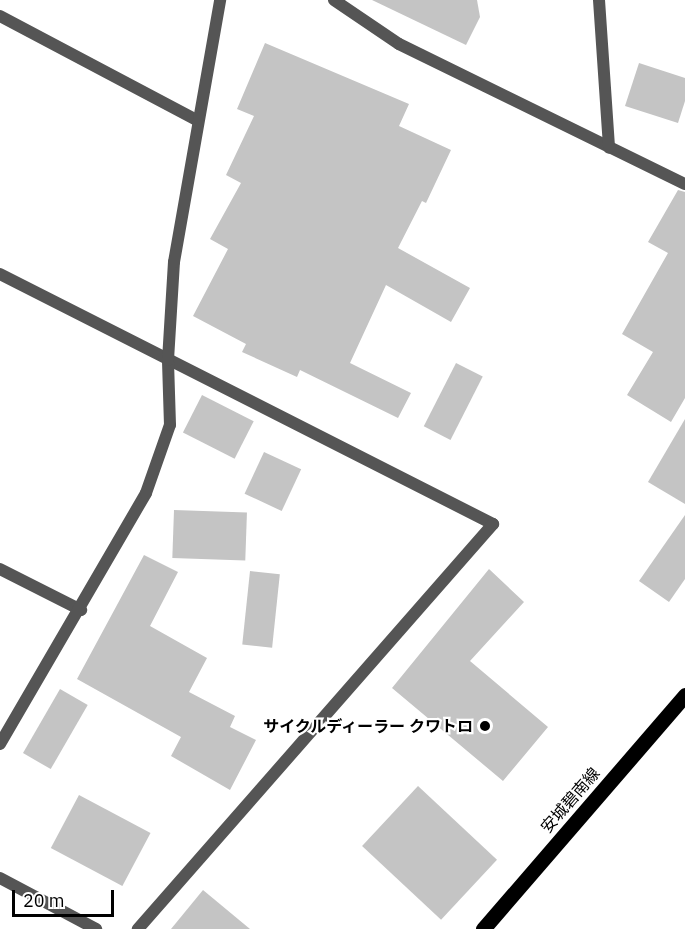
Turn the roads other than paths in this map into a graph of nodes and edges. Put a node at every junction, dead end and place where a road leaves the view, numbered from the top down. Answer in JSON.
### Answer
{"nodes":[{"id":1,"x":220,"y":0,"type":"edge"},
{"id":2,"x":334,"y":0,"type":"edge"},
{"id":3,"x":599,"y":0,"type":"edge"},
{"id":4,"x":0,"y":16,"type":"edge"},
{"id":5,"x":198,"y":121,"type":"junction"},
{"id":6,"x":609,"y":148,"type":"junction"},
{"id":7,"x":685,"y":184,"type":"edge"},
{"id":8,"x":0,"y":274,"type":"edge"},
{"id":9,"x":168,"y":360,"type":"junction"},
{"id":10,"x":0,"y":569,"type":"edge"},
{"id":11,"x":81,"y":610,"type":"junction"},
{"id":12,"x":685,"y":694,"type":"edge"},
{"id":13,"x":0,"y":744,"type":"edge"},
{"id":14,"x":0,"y":878,"type":"edge"},
{"id":15,"x":96,"y":929,"type":"edge"},
{"id":16,"x":138,"y":929,"type":"edge"},
{"id":17,"x":483,"y":929,"type":"edge"}],
"edges":[{"from":1,"to":5,"type":"street"},
{"from":2,"to":6,"type":"street"},
{"from":3,"to":6,"type":"street"},
{"from":4,"to":5,"type":"street"},
{"from":5,"to":9,"type":"street"},
{"from":6,"to":7,"type":"street"},
{"from":8,"to":9,"type":"street"},
{"from":9,"to":11,"type":"street"},
{"from":9,"to":16,"type":"street"},
{"from":10,"to":11,"type":"street"},
{"from":11,"to":13,"type":"street"},
{"from":12,"to":17,"type":"main road","name":"安城碧南線"},
{"from":14,"to":15,"type":"street"}]}
